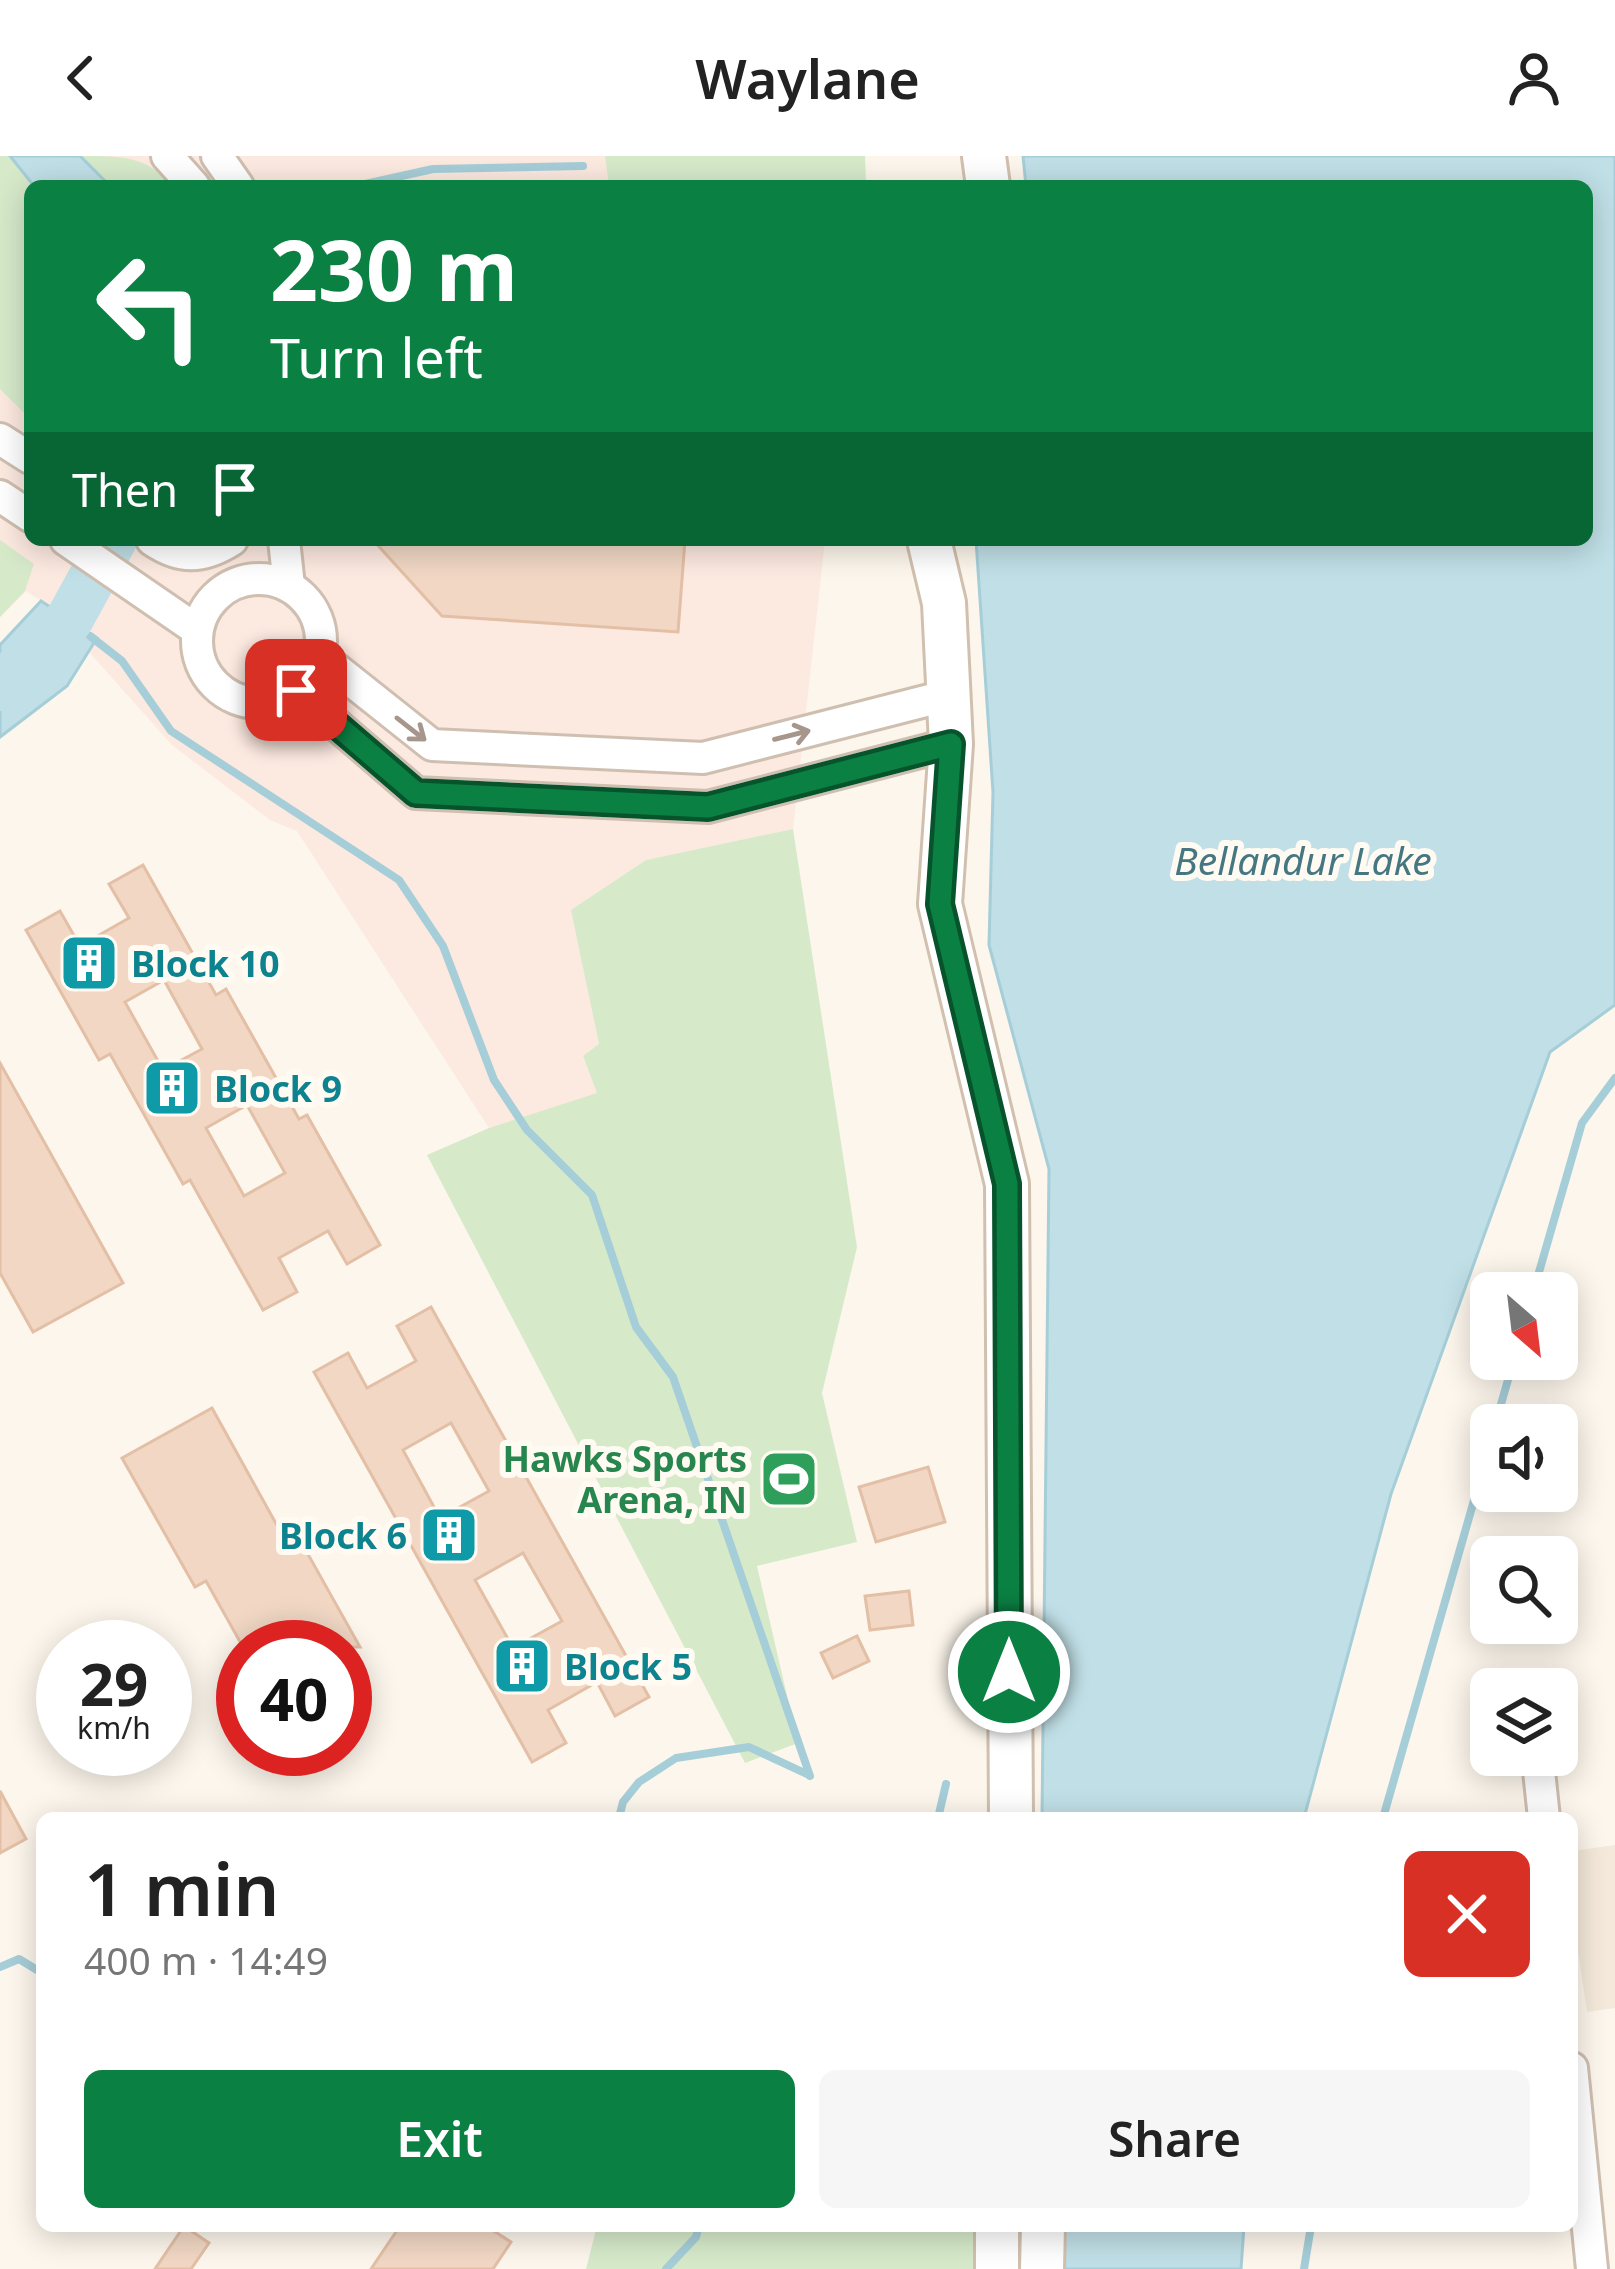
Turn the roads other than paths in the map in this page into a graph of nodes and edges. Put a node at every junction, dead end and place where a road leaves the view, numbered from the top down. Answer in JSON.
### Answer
{"nodes":[{"id":1,"x":166,"y":156,"type":"edge"},
{"id":2,"x":188,"y":180,"type":"edge"},
{"id":3,"x":74,"y":546,"type":"edge"},
{"id":4,"x":220,"y":546,"type":"edge"},
{"id":5,"x":285,"y":546,"type":"edge"},
{"id":6,"x":930,"y":546,"type":"edge"},
{"id":7,"x":164,"y":548,"type":"edge"},
{"id":8,"x":289,"y":586,"type":"junction"},
{"id":9,"x":197,"y":630,"type":"junction"},
{"id":10,"x":320,"y":656,"type":"junction"},
{"id":11,"x":296,"y":690,"type":"junction"},
{"id":12,"x":949,"y":695,"type":"junction"},
{"id":13,"x":951,"y":744,"type":"junction"},
{"id":14,"x":1540,"y":1776,"type":"edge"},
{"id":15,"x":1010,"y":1812,"type":"edge"},
{"id":16,"x":1543,"y":1812,"type":"edge"},
{"id":17,"x":1578,"y":2128,"type":"edge"},
{"id":18,"x":997,"y":2232,"type":"edge"},
{"id":19,"x":1043,"y":2232,"type":"edge"},
{"id":20,"x":997,"y":2269,"type":"edge"},
{"id":21,"x":1042,"y":2269,"type":"edge"},
{"id":22,"x":1592,"y":2269,"type":"edge"}],
"edges":[{"from":1,"to":2,"type":"street"},
{"from":3,"to":9,"type":"street"},
{"from":4,"to":7,"type":"street"},
{"from":5,"to":8,"type":"street"},
{"from":6,"to":12,"type":"street"},
{"from":8,"to":9,"type":"street"},
{"from":8,"to":10,"type":"street"},
{"from":9,"to":11,"type":"street"},
{"from":10,"to":11,"type":"street"},
{"from":10,"to":12,"type":"street","one_way":true},
{"from":11,"to":13,"type":"street"},
{"from":12,"to":13,"type":"street"},
{"from":13,"to":15,"type":"street"},
{"from":14,"to":16,"type":"street"},
{"from":17,"to":22,"type":"street"},
{"from":18,"to":20,"type":"street"},
{"from":19,"to":21,"type":"street"}]}
